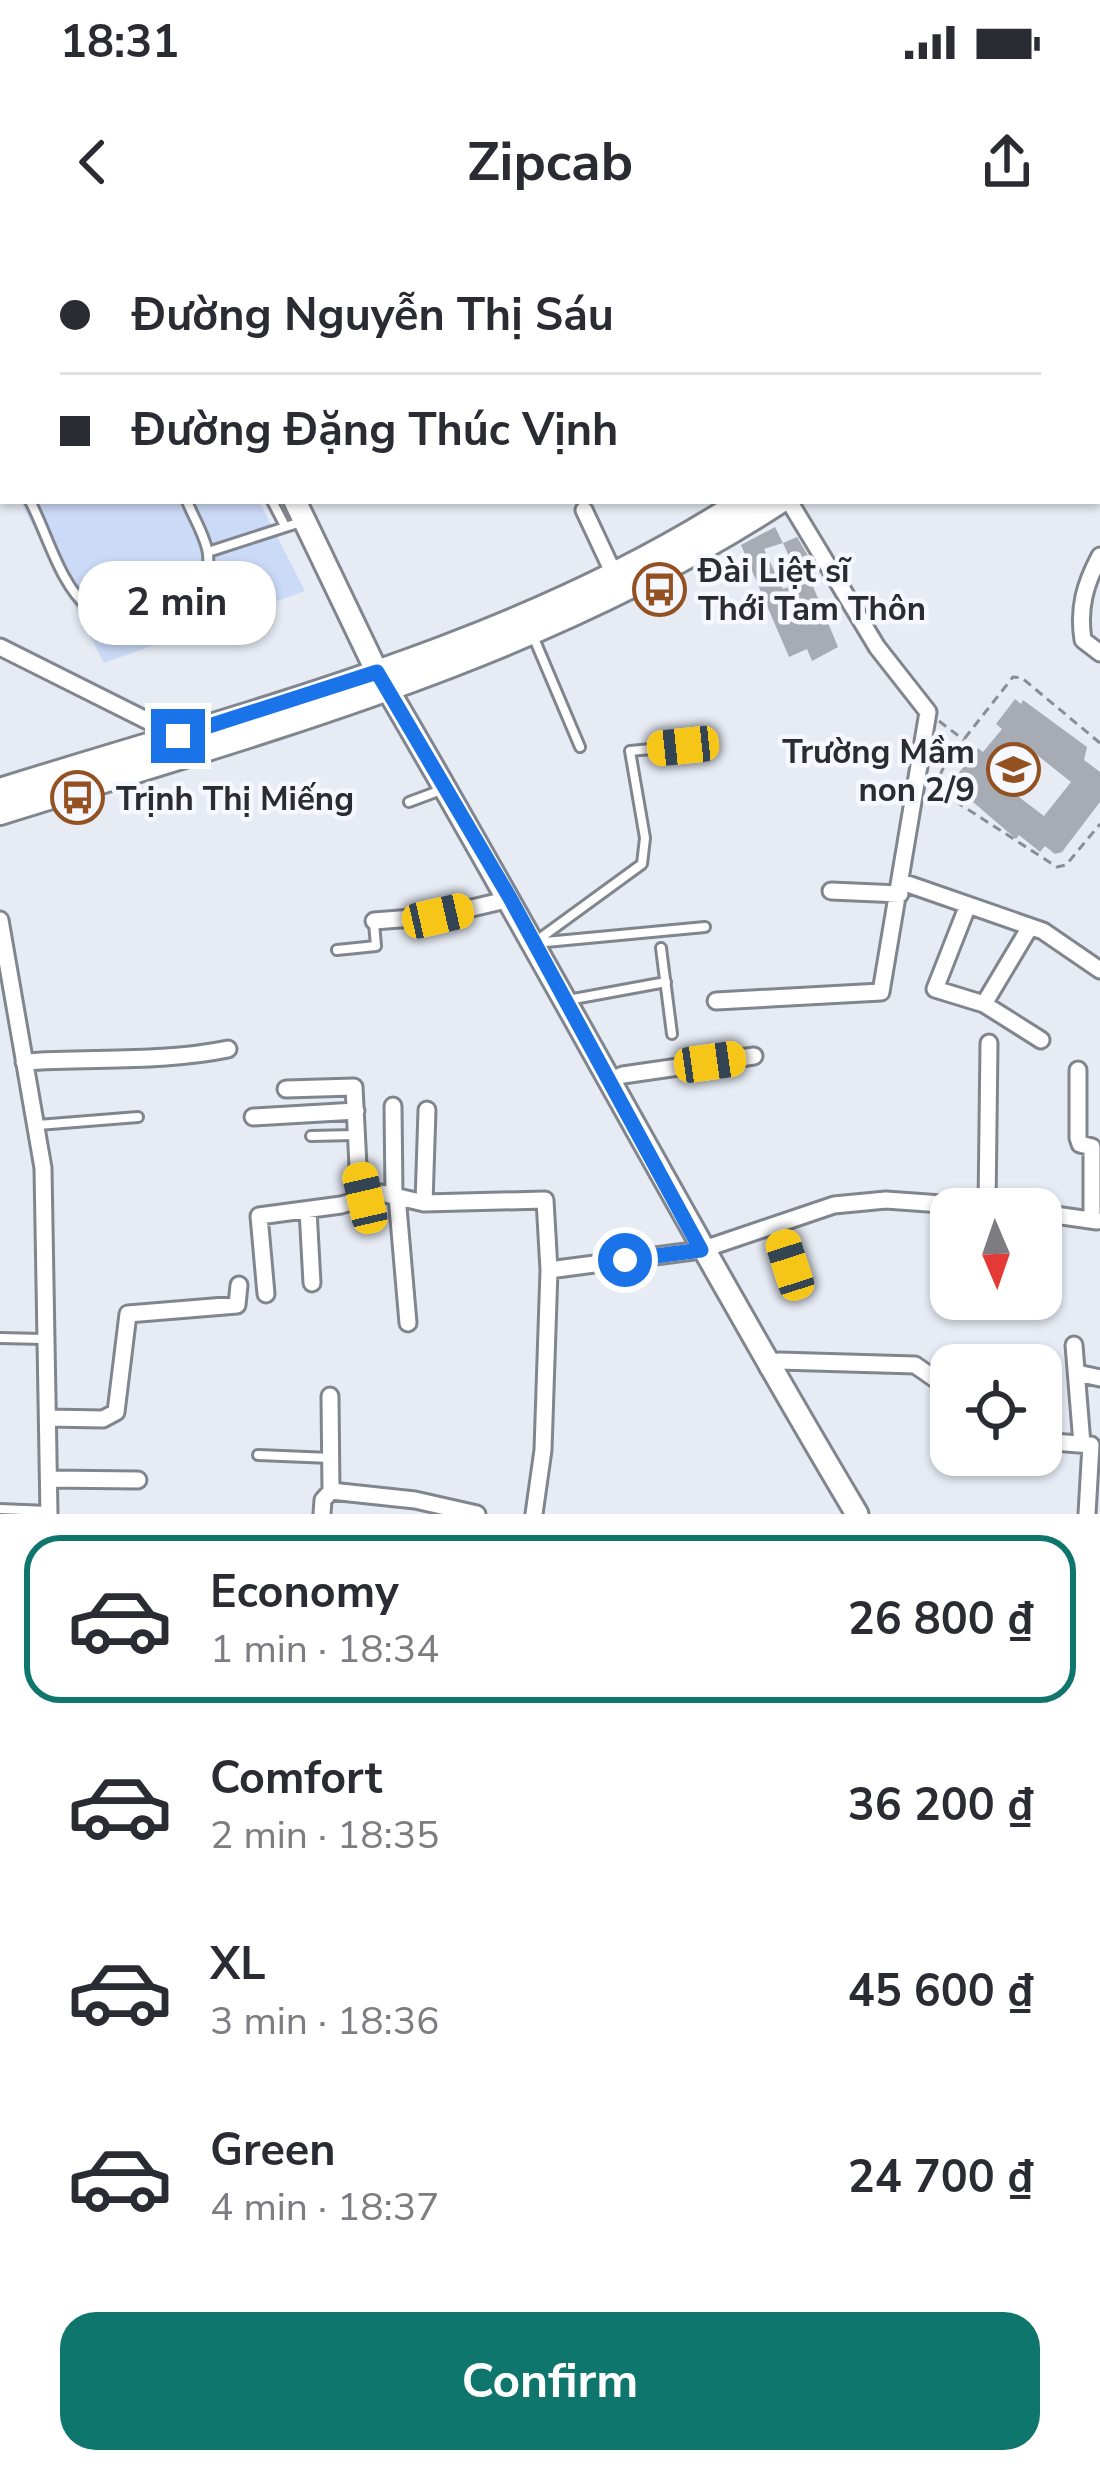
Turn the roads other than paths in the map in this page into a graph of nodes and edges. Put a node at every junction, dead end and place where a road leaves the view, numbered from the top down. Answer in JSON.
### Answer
{"nodes":[{"id":1,"x":31,"y":504,"type":"edge"},
{"id":2,"x":188,"y":504,"type":"edge"},
{"id":3,"x":739,"y":504,"type":"edge"},
{"id":4,"x":774,"y":504,"type":"edge"},
{"id":5,"x":791,"y":504,"type":"edge"},
{"id":6,"x":584,"y":510,"type":"dead end"},
{"id":7,"x":295,"y":516,"type":"edge"},
{"id":8,"x":208,"y":553,"type":"junction"},
{"id":9,"x":1100,"y":556,"type":"edge"},
{"id":10,"x":614,"y":574,"type":"junction"},
{"id":11,"x":532,"y":635,"type":"junction"},
{"id":12,"x":0,"y":647,"type":"edge"},
{"id":13,"x":1100,"y":653,"type":"edge"},
{"id":14,"x":382,"y":681,"type":"junction"},
{"id":15,"x":178,"y":736,"type":"junction"},
{"id":16,"x":683,"y":746,"type":"dead end"},
{"id":17,"x":580,"y":748,"type":"dead end"},
{"id":18,"x":445,"y":788,"type":"junction"},
{"id":19,"x":0,"y":791,"type":"edge"},
{"id":20,"x":410,"y":802,"type":"dead end"},
{"id":21,"x":0,"y":812,"type":"edge"},
{"id":22,"x":901,"y":888,"type":"junction"},
{"id":23,"x":831,"y":891,"type":"dead end"},
{"id":24,"x":510,"y":898,"type":"junction"},
{"id":25,"x":968,"y":905,"type":"junction"},
{"id":26,"x":0,"y":920,"type":"edge"},
{"id":27,"x":374,"y":921,"type":"joint"},
{"id":28,"x":705,"y":927,"type":"dead end"},
{"id":29,"x":1030,"y":927,"type":"junction"},
{"id":30,"x":534,"y":943,"type":"junction"},
{"id":31,"x":661,"y":948,"type":"dead end"},
{"id":32,"x":3,"y":950,"type":"edge"},
{"id":33,"x":337,"y":950,"type":"dead end"},
{"id":34,"x":1100,"y":970,"type":"edge"},
{"id":35,"x":666,"y":982,"type":"junction"},
{"id":36,"x":567,"y":1000,"type":"junction"},
{"id":37,"x":716,"y":1001,"type":"dead end"},
{"id":38,"x":985,"y":1004,"type":"junction"},
{"id":39,"x":672,"y":1034,"type":"dead end"},
{"id":40,"x":1041,"y":1040,"type":"dead end"},
{"id":41,"x":989,"y":1043,"type":"dead end"},
{"id":42,"x":228,"y":1048,"type":"dead end"},
{"id":43,"x":754,"y":1056,"type":"dead end"},
{"id":44,"x":24,"y":1062,"type":"junction"},
{"id":45,"x":1078,"y":1070,"type":"dead end"},
{"id":46,"x":608,"y":1081,"type":"junction"},
{"id":47,"x":286,"y":1089,"type":"dead end"},
{"id":48,"x":394,"y":1106,"type":"dead end"},
{"id":49,"x":428,"y":1110,"type":"dead end"},
{"id":50,"x":356,"y":1111,"type":"junction"},
{"id":51,"x":253,"y":1117,"type":"dead end"},
{"id":52,"x":138,"y":1118,"type":"dead end"},
{"id":53,"x":35,"y":1125,"type":"junction"},
{"id":54,"x":356,"y":1135,"type":"junction"},
{"id":55,"x":311,"y":1136,"type":"dead end"},
{"id":56,"x":987,"y":1188,"type":"edge"},
{"id":57,"x":395,"y":1196,"type":"junction"},
{"id":58,"x":365,"y":1198,"type":"junction"},
{"id":59,"x":424,"y":1203,"type":"junction"},
{"id":60,"x":930,"y":1203,"type":"edge"},
{"id":61,"x":308,"y":1210,"type":"junction"},
{"id":62,"x":1062,"y":1216,"type":"edge"},
{"id":63,"x":1096,"y":1221,"type":"edge"},
{"id":64,"x":778,"y":1225,"type":"junction"},
{"id":65,"x":701,"y":1250,"type":"junction"},
{"id":66,"x":549,"y":1270,"type":"junction"},
{"id":67,"x":794,"y":1278,"type":"dead end"},
{"id":68,"x":312,"y":1283,"type":"dead end"},
{"id":69,"x":239,"y":1285,"type":"dead end"},
{"id":70,"x":266,"y":1294,"type":"dead end"},
{"id":71,"x":409,"y":1322,"type":"dead end"},
{"id":72,"x":0,"y":1338,"type":"edge"},
{"id":73,"x":46,"y":1339,"type":"junction"},
{"id":74,"x":1074,"y":1345,"type":"dead end"},
{"id":75,"x":768,"y":1368,"type":"junction"},
{"id":76,"x":1076,"y":1373,"type":"junction"},
{"id":77,"x":930,"y":1375,"type":"edge"},
{"id":78,"x":1100,"y":1378,"type":"edge"},
{"id":79,"x":330,"y":1396,"type":"dead end"},
{"id":80,"x":48,"y":1418,"type":"junction"},
{"id":81,"x":1091,"y":1445,"type":"edge"},
{"id":82,"x":258,"y":1455,"type":"dead end"},
{"id":83,"x":332,"y":1458,"type":"junction"},
{"id":84,"x":49,"y":1479,"type":"junction"},
{"id":85,"x":138,"y":1480,"type":"dead end"},
{"id":86,"x":331,"y":1491,"type":"junction"},
{"id":87,"x":0,"y":1508,"type":"edge"},
{"id":88,"x":49,"y":1513,"type":"edge"},
{"id":89,"x":322,"y":1514,"type":"edge"},
{"id":90,"x":477,"y":1514,"type":"edge"},
{"id":91,"x":534,"y":1514,"type":"edge"},
{"id":92,"x":857,"y":1514,"type":"edge"},
{"id":93,"x":1087,"y":1514,"type":"edge"}],
"edges":[{"from":1,"to":8,"type":"lane"},
{"from":2,"to":8,"type":"lane"},
{"from":3,"to":10,"type":"main road"},
{"from":4,"to":11,"type":"main road"},
{"from":5,"to":22,"type":"street"},
{"from":6,"to":10,"type":"street"},
{"from":7,"to":8,"type":"lane"},
{"from":7,"to":14,"type":"main road"},
{"from":9,"to":13,"type":"street"},
{"from":10,"to":14,"type":"main road"},
{"from":11,"to":14,"type":"main road"},
{"from":11,"to":17,"type":"lane"},
{"from":12,"to":15,"type":"street"},
{"from":14,"to":15,"type":"main road"},
{"from":14,"to":18,"type":"main road"},
{"from":14,"to":21,"type":"main road"},
{"from":15,"to":19,"type":"main road"},
{"from":16,"to":30,"type":"lane"},
{"from":18,"to":20,"type":"lane"},
{"from":18,"to":24,"type":"main road"},
{"from":22,"to":23,"type":"street"},
{"from":22,"to":25,"type":"street"},
{"from":22,"to":37,"type":"street"},
{"from":24,"to":27,"type":"street"},
{"from":24,"to":30,"type":"main road"},
{"from":25,"to":29,"type":"street"},
{"from":25,"to":38,"type":"street"},
{"from":26,"to":32,"type":"street"},
{"from":27,"to":33,"type":"lane"},
{"from":28,"to":30,"type":"lane"},
{"from":29,"to":34,"type":"street"},
{"from":29,"to":38,"type":"street"},
{"from":30,"to":36,"type":"main road"},
{"from":31,"to":35,"type":"lane"},
{"from":32,"to":44,"type":"street"},
{"from":35,"to":36,"type":"lane"},
{"from":35,"to":39,"type":"lane"},
{"from":36,"to":46,"type":"main road"},
{"from":38,"to":40,"type":"street"},
{"from":41,"to":56,"type":"street"},
{"from":42,"to":44,"type":"street"},
{"from":43,"to":46,"type":"street"},
{"from":44,"to":53,"type":"street"},
{"from":45,"to":63,"type":"street"},
{"from":46,"to":65,"type":"main road"},
{"from":47,"to":50,"type":"street"},
{"from":48,"to":57,"type":"street"},
{"from":49,"to":59,"type":"street"},
{"from":50,"to":51,"type":"street"},
{"from":50,"to":54,"type":"street"},
{"from":52,"to":53,"type":"lane"},
{"from":53,"to":73,"type":"street"},
{"from":54,"to":55,"type":"lane"},
{"from":54,"to":58,"type":"street"},
{"from":57,"to":58,"type":"street"},
{"from":57,"to":59,"type":"street"},
{"from":57,"to":71,"type":"street"},
{"from":58,"to":61,"type":"street"},
{"from":59,"to":66,"type":"street"},
{"from":60,"to":64,"type":"street"},
{"from":61,"to":68,"type":"street"},
{"from":61,"to":70,"type":"street"},
{"from":62,"to":63,"type":"street"},
{"from":64,"to":65,"type":"street"},
{"from":64,"to":67,"type":"street"},
{"from":65,"to":66,"type":"street"},
{"from":65,"to":75,"type":"main road"},
{"from":66,"to":91,"type":"street"},
{"from":69,"to":80,"type":"street"},
{"from":72,"to":73,"type":"lane"},
{"from":73,"to":80,"type":"street"},
{"from":74,"to":76,"type":"street"},
{"from":75,"to":77,"type":"street"},
{"from":75,"to":92,"type":"main road"},
{"from":76,"to":78,"type":"street"},
{"from":76,"to":81,"type":"street"},
{"from":79,"to":83,"type":"street"},
{"from":80,"to":84,"type":"street"},
{"from":81,"to":93,"type":"street"},
{"from":82,"to":83,"type":"lane"},
{"from":83,"to":86,"type":"street"},
{"from":84,"to":85,"type":"street"},
{"from":84,"to":88,"type":"street"},
{"from":86,"to":89,"type":"street"},
{"from":86,"to":90,"type":"street"},
{"from":87,"to":88,"type":"lane"}]}
